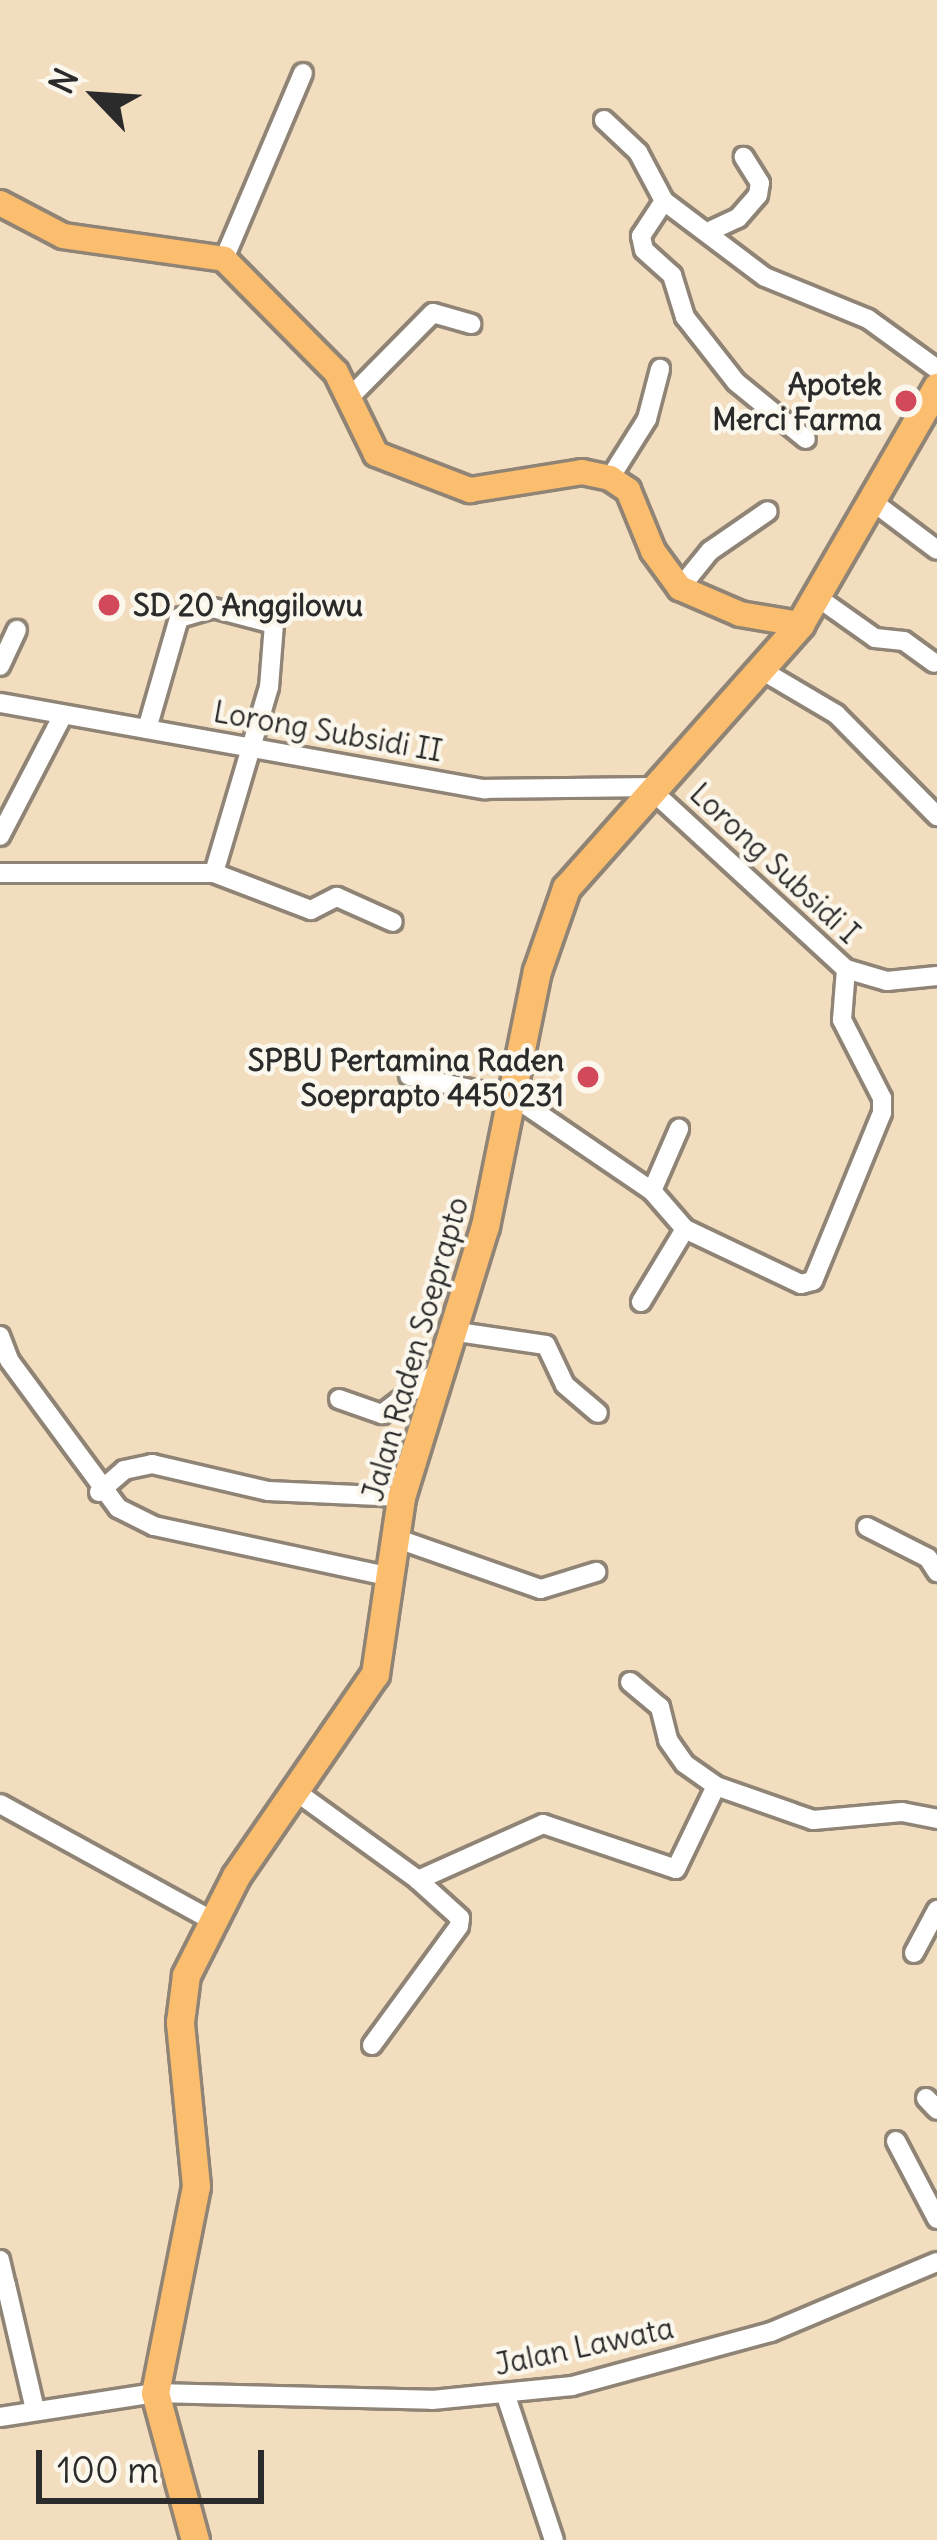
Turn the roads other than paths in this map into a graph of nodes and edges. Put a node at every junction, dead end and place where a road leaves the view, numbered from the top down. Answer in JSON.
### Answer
{"nodes":[{"id":1,"x":303,"y":73,"type":"dead end"},
{"id":2,"x":604,"y":120,"type":"dead end"},
{"id":3,"x":744,"y":158,"type":"dead end"},
{"id":4,"x":664,"y":201,"type":"junction"},
{"id":5,"x":0,"y":204,"type":"edge"},
{"id":6,"x":712,"y":230,"type":"junction"},
{"id":7,"x":224,"y":260,"type":"junction"},
{"id":8,"x":471,"y":324,"type":"dead end"},
{"id":9,"x":660,"y":369,"type":"dead end"},
{"id":10,"x":937,"y":369,"type":"edge"},
{"id":11,"x":937,"y":387,"type":"edge"},
{"id":12,"x":352,"y":395,"type":"junction"},
{"id":13,"x":806,"y":439,"type":"dead end"},
{"id":14,"x":610,"y":478,"type":"junction"},
{"id":15,"x":872,"y":500,"type":"junction"},
{"id":16,"x":768,"y":511,"type":"dead end"},
{"id":17,"x":937,"y":550,"type":"edge"},
{"id":18,"x":680,"y":588,"type":"junction"},
{"id":19,"x":817,"y":597,"type":"junction"},
{"id":20,"x":800,"y":624,"type":"junction"},
{"id":21,"x":17,"y":630,"type":"dead end"},
{"id":22,"x":934,"y":663,"type":"edge"},
{"id":23,"x":0,"y":665,"type":"edge"},
{"id":24,"x":758,"y":668,"type":"junction"},
{"id":25,"x":0,"y":703,"type":"edge"},
{"id":26,"x":63,"y":715,"type":"junction"},
{"id":27,"x":147,"y":729,"type":"junction"},
{"id":28,"x":252,"y":747,"type":"junction"},
{"id":29,"x":648,"y":787,"type":"junction"},
{"id":30,"x":937,"y":817,"type":"edge"},
{"id":31,"x":0,"y":836,"type":"edge"},
{"id":32,"x":0,"y":873,"type":"edge"},
{"id":33,"x":214,"y":873,"type":"junction"},
{"id":34,"x":393,"y":922,"type":"dead end"},
{"id":35,"x":846,"y":969,"type":"junction"},
{"id":36,"x":937,"y":976,"type":"edge"},
{"id":37,"x":409,"y":1076,"type":"dead end"},
{"id":38,"x":517,"y":1099,"type":"junction"},
{"id":39,"x":679,"y":1129,"type":"dead end"},
{"id":40,"x":652,"y":1191,"type":"junction"},
{"id":41,"x":685,"y":1228,"type":"junction"},
{"id":42,"x":641,"y":1302,"type":"dead end"},
{"id":43,"x":451,"y":1331,"type":"junction"},
{"id":44,"x":0,"y":1336,"type":"edge"},
{"id":45,"x":437,"y":1372,"type":"junction"},
{"id":46,"x":339,"y":1399,"type":"dead end"},
{"id":47,"x":598,"y":1413,"type":"dead end"},
{"id":48,"x":99,"y":1492,"type":"junction"},
{"id":49,"x":401,"y":1497,"type":"junction"},
{"id":50,"x":867,"y":1527,"type":"dead end"},
{"id":51,"x":398,"y":1539,"type":"junction"},
{"id":52,"x":596,"y":1572,"type":"dead end"},
{"id":53,"x":937,"y":1572,"type":"edge"},
{"id":54,"x":392,"y":1577,"type":"junction"},
{"id":55,"x":630,"y":1682,"type":"dead end"},
{"id":56,"x":716,"y":1786,"type":"junction"},
{"id":57,"x":298,"y":1793,"type":"junction"},
{"id":58,"x":0,"y":1804,"type":"edge"},
{"id":59,"x":937,"y":1820,"type":"edge"},
{"id":60,"x":418,"y":1880,"type":"junction"},
{"id":61,"x":937,"y":1910,"type":"edge"},
{"id":62,"x":209,"y":1919,"type":"junction"},
{"id":63,"x":914,"y":1953,"type":"dead end"},
{"id":64,"x":372,"y":2044,"type":"dead end"},
{"id":65,"x":896,"y":2141,"type":"dead end"},
{"id":66,"x":937,"y":2157,"type":"edge"},
{"id":67,"x":917,"y":2168,"type":"junction"},
{"id":68,"x":937,"y":2219,"type":"edge"},
{"id":69,"x":0,"y":2260,"type":"edge"},
{"id":70,"x":937,"y":2262,"type":"edge"},
{"id":71,"x":3,"y":2286,"type":"edge"},
{"id":72,"x":155,"y":2393,"type":"junction"},
{"id":73,"x":506,"y":2396,"type":"junction"},
{"id":74,"x":35,"y":2410,"type":"junction"},
{"id":75,"x":0,"y":2417,"type":"edge"},
{"id":76,"x":195,"y":2540,"type":"edge"},
{"id":77,"x":554,"y":2540,"type":"edge"}],
"edges":[{"from":1,"to":7,"type":"street"},
{"from":2,"to":4,"type":"street"},
{"from":3,"to":6,"type":"street"},
{"from":4,"to":6,"type":"street"},
{"from":4,"to":13,"type":"street"},
{"from":5,"to":7,"type":"main road"},
{"from":6,"to":10,"type":"street"},
{"from":7,"to":12,"type":"main road"},
{"from":8,"to":12,"type":"street"},
{"from":9,"to":14,"type":"street"},
{"from":11,"to":15,"type":"highway","name":"Jalan Raden Soeprapto"},
{"from":12,"to":14,"type":"main road"},
{"from":14,"to":18,"type":"main road"},
{"from":15,"to":17,"type":"street"},
{"from":15,"to":19,"type":"highway","name":"Jalan Raden Soeprapto"},
{"from":16,"to":18,"type":"street"},
{"from":18,"to":20,"type":"main road"},
{"from":19,"to":20,"type":"highway","name":"Jalan Raden Soeprapto"},
{"from":19,"to":22,"type":"street"},
{"from":20,"to":24,"type":"highway","name":"Jalan Raden Soeprapto"},
{"from":21,"to":23,"type":"street"},
{"from":24,"to":29,"type":"highway","name":"Jalan Raden Soeprapto"},
{"from":24,"to":30,"type":"street"},
{"from":25,"to":26,"type":"street","name":"Lorong Subsidi II"},
{"from":26,"to":27,"type":"street","name":"Lorong Subsidi II"},
{"from":26,"to":31,"type":"street"},
{"from":27,"to":28,"type":"street","name":"Lorong Subsidi II"},
{"from":27,"to":28,"type":"street"},
{"from":28,"to":29,"type":"street","name":"Lorong Subsidi II"},
{"from":28,"to":33,"type":"street"},
{"from":29,"to":35,"type":"street","name":"Lorong Subsidi I"},
{"from":29,"to":38,"type":"highway","name":"Jalan Raden Soeprapto"},
{"from":32,"to":33,"type":"street"},
{"from":33,"to":34,"type":"street"},
{"from":35,"to":36,"type":"street","name":"Lorong Subsidi I"},
{"from":35,"to":41,"type":"street"},
{"from":37,"to":38,"type":"street"},
{"from":38,"to":40,"type":"street"},
{"from":38,"to":43,"type":"highway","name":"Jalan Raden Soeprapto"},
{"from":39,"to":40,"type":"street"},
{"from":40,"to":41,"type":"street"},
{"from":41,"to":42,"type":"street"},
{"from":43,"to":45,"type":"highway","name":"Jalan Raden Soeprapto"},
{"from":43,"to":47,"type":"street"},
{"from":44,"to":48,"type":"street"},
{"from":45,"to":46,"type":"street"},
{"from":45,"to":49,"type":"highway","name":"Jalan Raden Soeprapto"},
{"from":48,"to":49,"type":"street"},
{"from":48,"to":54,"type":"street"},
{"from":49,"to":51,"type":"highway","name":"Jalan Raden Soeprapto"},
{"from":50,"to":53,"type":"street"},
{"from":51,"to":52,"type":"street"},
{"from":51,"to":54,"type":"highway","name":"Jalan Raden Soeprapto"},
{"from":54,"to":57,"type":"highway","name":"Jalan Raden Soeprapto"},
{"from":55,"to":56,"type":"street"},
{"from":56,"to":59,"type":"street"},
{"from":56,"to":60,"type":"street"},
{"from":57,"to":60,"type":"street"},
{"from":57,"to":62,"type":"highway","name":"Jalan Raden Soeprapto"},
{"from":58,"to":62,"type":"street"},
{"from":60,"to":64,"type":"street"},
{"from":61,"to":63,"type":"street"},
{"from":62,"to":72,"type":"highway","name":"Jalan Raden Soeprapto"},
{"from":65,"to":67,"type":"street"},
{"from":66,"to":67,"type":"street"},
{"from":67,"to":68,"type":"street"},
{"from":69,"to":71,"type":"street"},
{"from":70,"to":73,"type":"street","name":"Jalan Lawata"},
{"from":71,"to":74,"type":"street"},
{"from":72,"to":73,"type":"street","name":"Jalan Lawata"},
{"from":72,"to":74,"type":"street","name":"Jalan Lawata"},
{"from":72,"to":76,"type":"highway","name":"Jalan Raden Soeprapto"},
{"from":73,"to":77,"type":"street"},
{"from":74,"to":75,"type":"street","name":"Jalan Lawata"}]}
